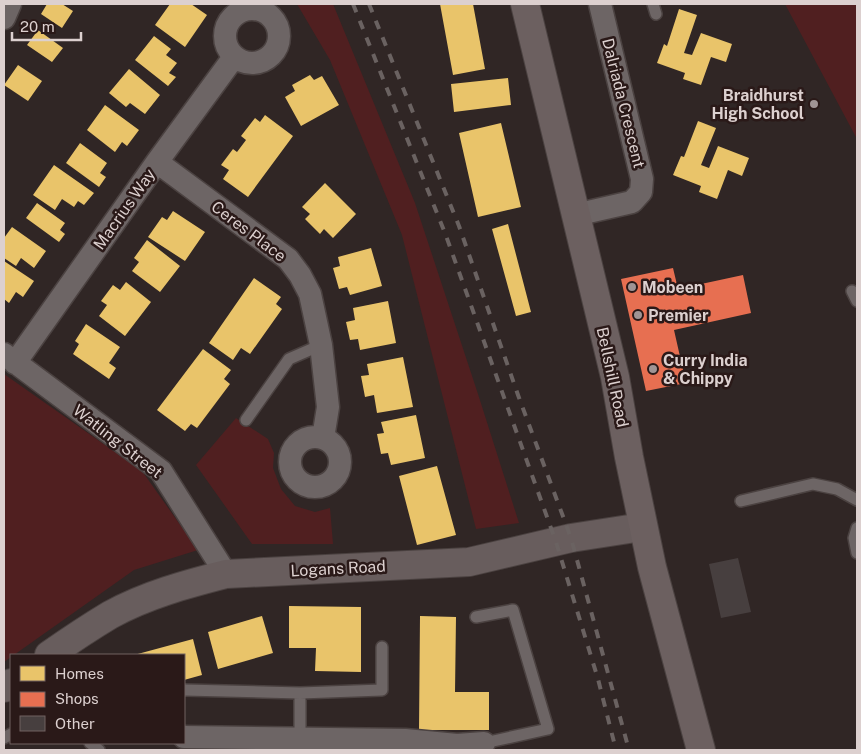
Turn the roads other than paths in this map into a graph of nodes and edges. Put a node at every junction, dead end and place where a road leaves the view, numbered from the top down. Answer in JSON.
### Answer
{"nodes":[{"id":1,"x":10,"y":4,"type":"edge"},
{"id":2,"x":524,"y":4,"type":"edge"},
{"id":3,"x":600,"y":4,"type":"edge"},
{"id":4,"x":4,"y":18,"type":"edge"},
{"id":5,"x":234,"y":56,"type":"dead end"},
{"id":6,"x":157,"y":162,"type":"junction"},
{"id":7,"x":575,"y":215,"type":"junction"},
{"id":8,"x":321,"y":345,"type":"junction"},
{"id":9,"x":10,"y":359,"type":"edge"},
{"id":10,"x":246,"y":420,"type":"dead end"},
{"id":11,"x":323,"y":438,"type":"dead end"},
{"id":12,"x":857,"y":500,"type":"edge"},
{"id":13,"x":742,"y":501,"type":"dead end"},
{"id":14,"x":642,"y":527,"type":"junction"},
{"id":15,"x":857,"y":528,"type":"edge"},
{"id":16,"x":857,"y":552,"type":"edge"},
{"id":17,"x":226,"y":574,"type":"junction"},
{"id":18,"x":476,"y":617,"type":"dead end"},
{"id":19,"x":382,"y":647,"type":"dead end"},
{"id":20,"x":57,"y":653,"type":"edge"},
{"id":21,"x":185,"y":690,"type":"edge"},
{"id":22,"x":300,"y":693,"type":"junction"},
{"id":23,"x":185,"y":737,"type":"edge"},
{"id":24,"x":300,"y":738,"type":"junction"},
{"id":25,"x":484,"y":743,"type":"joint"},
{"id":26,"x":254,"y":744,"type":"edge"},
{"id":27,"x":458,"y":748,"type":"edge"},
{"id":28,"x":701,"y":750,"type":"edge"}],
"edges":[{"from":1,"to":4,"type":"street"},
{"from":2,"to":7,"type":"main road","name":"Bellshill Road"},
{"from":3,"to":7,"type":"street","name":"Dalriada Crescent"},
{"from":5,"to":6,"type":"street","name":"Macrius Way"},
{"from":6,"to":8,"type":"street","name":"Ceres Place"},
{"from":6,"to":9,"type":"street","name":"Macrius Way"},
{"from":7,"to":14,"type":"main road","name":"Bellshill Road"},
{"from":8,"to":10,"type":"lane"},
{"from":8,"to":11,"type":"street","name":"Ceres Place"},
{"from":9,"to":17,"type":"street","name":"Watling Street"},
{"from":12,"to":13,"type":"lane"},
{"from":14,"to":17,"type":"street","name":"Logans Road"},
{"from":14,"to":28,"type":"main road","name":"Bellshill Road"},
{"from":15,"to":16,"type":"lane"},
{"from":17,"to":20,"type":"street","name":"Logans Road"},
{"from":18,"to":25,"type":"lane"},
{"from":19,"to":22,"type":"lane"},
{"from":21,"to":22,"type":"lane"},
{"from":22,"to":24,"type":"lane"},
{"from":23,"to":26,"type":"street"},
{"from":24,"to":26,"type":"street"},
{"from":24,"to":27,"type":"street"},
{"from":25,"to":27,"type":"street"}]}
